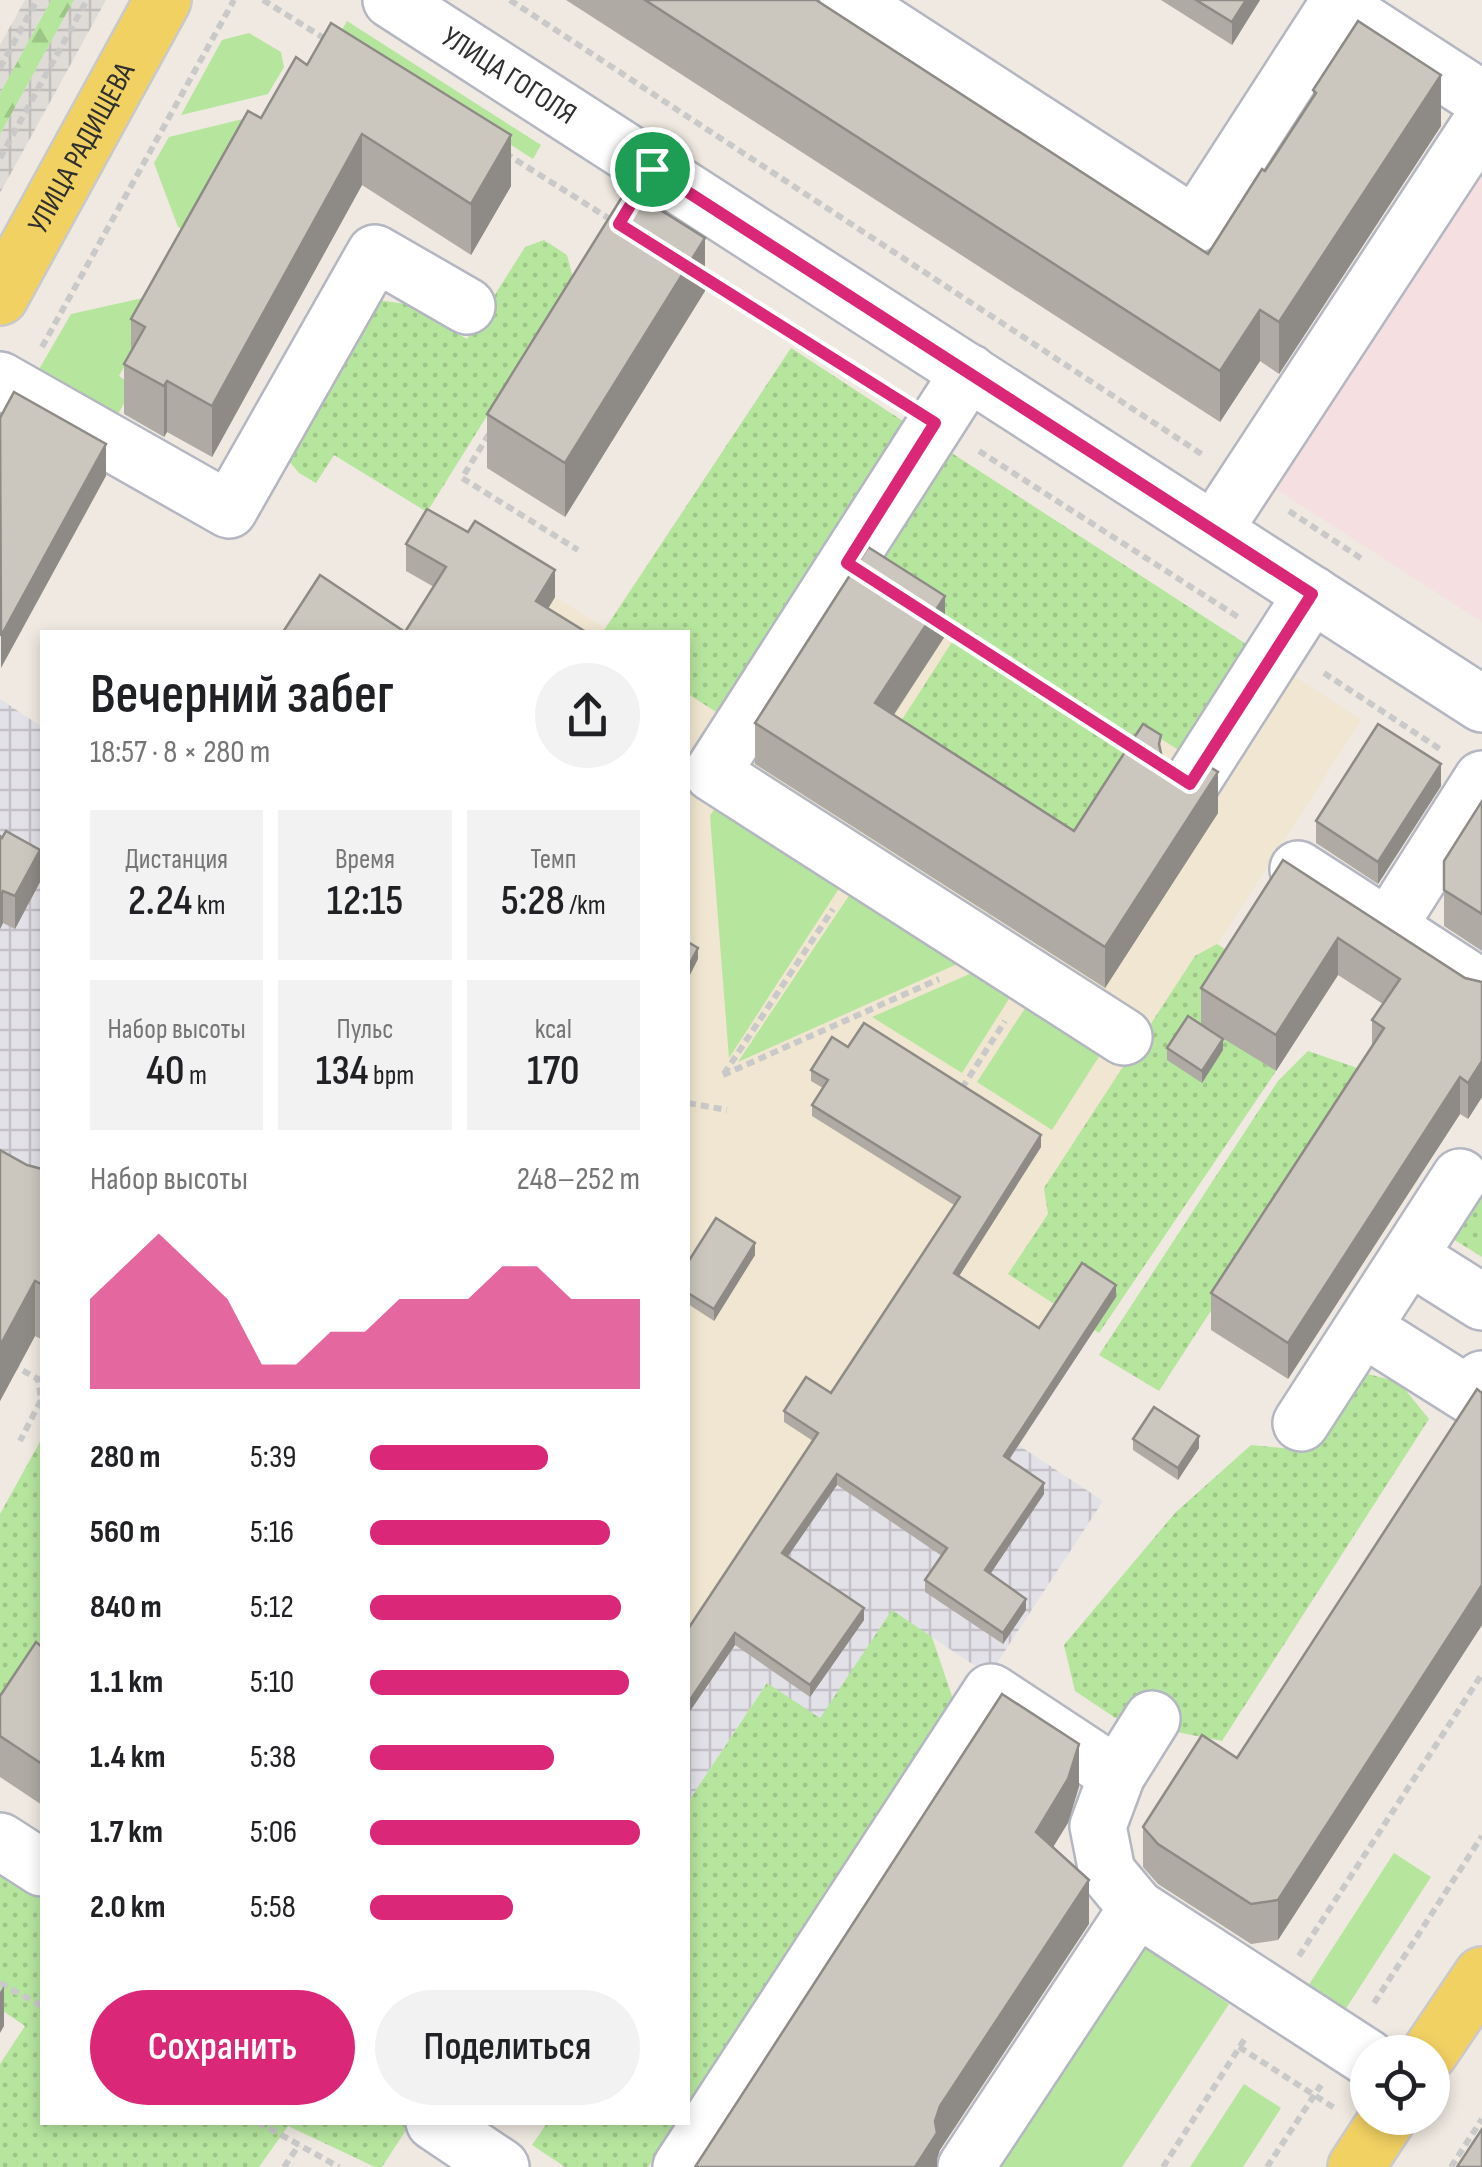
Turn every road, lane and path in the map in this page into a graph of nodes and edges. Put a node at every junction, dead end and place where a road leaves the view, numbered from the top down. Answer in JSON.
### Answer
{"nodes":[{"id":1,"x":37,"y":0,"type":"edge"},
{"id":2,"x":87,"y":0,"type":"edge"},
{"id":3,"x":163,"y":0,"type":"edge"},
{"id":4,"x":234,"y":0,"type":"edge"},
{"id":5,"x":263,"y":0,"type":"edge"},
{"id":6,"x":391,"y":0,"type":"edge"},
{"id":7,"x":512,"y":0,"type":"edge"},
{"id":8,"x":848,"y":0,"type":"edge"},
{"id":9,"x":344,"y":51,"type":"edge"},
{"id":10,"x":0,"y":68,"type":"edge"},
{"id":11,"x":1482,"y":99,"type":"edge"},
{"id":12,"x":1482,"y":121,"type":"edge"},
{"id":13,"x":490,"y":143,"type":"edge"},
{"id":14,"x":0,"y":158,"type":"edge"},
{"id":15,"x":652,"y":169,"type":"junction"},
{"id":16,"x":686,"y":266,"type":"edge"},
{"id":17,"x":0,"y":297,"type":"edge"},
{"id":18,"x":467,"y":306,"type":"dead end"},
{"id":19,"x":969,"y":372,"type":"junction"},
{"id":20,"x":9,"y":385,"type":"edge"},
{"id":21,"x":935,"y":423,"type":"junction"},
{"id":22,"x":494,"y":428,"type":"edge"},
{"id":23,"x":1246,"y":483,"type":"junction"},
{"id":24,"x":1214,"y":530,"type":"junction"},
{"id":25,"x":578,"y":550,"type":"dead end"},
{"id":26,"x":1373,"y":566,"type":"dead end"},
{"id":27,"x":1312,"y":594,"type":"junction"},
{"id":28,"x":929,"y":616,"type":"edge"},
{"id":29,"x":1280,"y":644,"type":"junction"},
{"id":30,"x":1482,"y":704,"type":"edge"},
{"id":31,"x":1466,"y":768,"type":"edge"},
{"id":32,"x":1190,"y":784,"type":"joint"},
{"id":33,"x":861,"y":868,"type":"junction"},
{"id":34,"x":1298,"y":868,"type":"edge"},
{"id":35,"x":1388,"y":927,"type":"junction"},
{"id":36,"x":1013,"y":966,"type":"junction"},
{"id":37,"x":1482,"y":988,"type":"edge"},
{"id":38,"x":1124,"y":1037,"type":"dead end"},
{"id":39,"x":962,"y":1088,"type":"edge"},
{"id":40,"x":690,"y":1103,"type":"edge"},
{"id":41,"x":727,"y":1110,"type":"dead end"},
{"id":42,"x":1460,"y":1177,"type":"dead end"},
{"id":43,"x":1409,"y":1256,"type":"junction"},
{"id":44,"x":1482,"y":1302,"type":"edge"},
{"id":45,"x":1363,"y":1328,"type":"junction"},
{"id":46,"x":0,"y":1358,"type":"edge"},
{"id":47,"x":1482,"y":1379,"type":"edge"},
{"id":48,"x":40,"y":1393,"type":"edge"},
{"id":49,"x":40,"y":1402,"type":"edge"},
{"id":50,"x":1301,"y":1423,"type":"dead end"},
{"id":51,"x":20,"y":1442,"type":"dead end"},
{"id":52,"x":1482,"y":1674,"type":"edge"},
{"id":53,"x":1152,"y":1719,"type":"dead end"},
{"id":54,"x":1117,"y":1775,"type":"junction"},
{"id":55,"x":0,"y":1841,"type":"edge"},
{"id":56,"x":40,"y":1867,"type":"edge"},
{"id":57,"x":1137,"y":1908,"type":"junction"},
{"id":58,"x":1482,"y":1975,"type":"edge"},
{"id":59,"x":0,"y":1983,"type":"edge"},
{"id":60,"x":1272,"y":1996,"type":"junction"},
{"id":61,"x":40,"y":2005,"type":"edge"},
{"id":62,"x":1441,"y":2035,"type":"edge"},
{"id":63,"x":1350,"y":2046,"type":"edge"},
{"id":64,"x":1482,"y":2119,"type":"edge"},
{"id":65,"x":264,"y":2125,"type":"edge"},
{"id":66,"x":438,"y":2125,"type":"edge"},
{"id":67,"x":1377,"y":2135,"type":"edge"},
{"id":68,"x":299,"y":2144,"type":"junction"},
{"id":69,"x":284,"y":2167,"type":"edge"},
{"id":70,"x":339,"y":2167,"type":"edge"},
{"id":71,"x":501,"y":2167,"type":"edge"},
{"id":72,"x":681,"y":2167,"type":"edge"},
{"id":73,"x":966,"y":2167,"type":"edge"},
{"id":74,"x":1163,"y":2167,"type":"edge"},
{"id":75,"x":1356,"y":2167,"type":"edge"},
{"id":76,"x":1450,"y":2167,"type":"edge"}],
"edges":[{"from":1,"to":10,"type":"path"},
{"from":2,"to":14,"type":"path"},
{"from":3,"to":17,"type":"main road","name":"УЛИЦА РАДИЩЕВА"},
{"from":4,"to":20,"type":"path"},
{"from":5,"to":9,"type":"path"},
{"from":6,"to":15,"type":"street","name":"УЛИЦА ГОГОЛЯ"},
{"from":7,"to":23,"type":"path"},
{"from":8,"to":11,"type":"street"},
{"from":12,"to":23,"type":"street"},
{"from":13,"to":15,"type":"path"},
{"from":15,"to":19,"type":"street","name":"УЛИЦА ГОГОЛЯ"},
{"from":16,"to":21,"type":"path"},
{"from":18,"to":20,"type":"street"},
{"from":19,"to":21,"type":"street"},
{"from":19,"to":24,"type":"street","name":"УЛИЦА ГОГОЛЯ"},
{"from":21,"to":29,"type":"path"},
{"from":21,"to":33,"type":"street"},
{"from":22,"to":25,"type":"path"},
{"from":23,"to":24,"type":"street"},
{"from":23,"to":26,"type":"path"},
{"from":24,"to":27,"type":"street","name":"УЛИЦА ГОГОЛЯ"},
{"from":27,"to":29,"type":"street"},
{"from":27,"to":30,"type":"street","name":"УЛИЦА ГОГОЛЯ"},
{"from":28,"to":32,"type":"path"},
{"from":29,"to":31,"type":"path"},
{"from":29,"to":32,"type":"street"},
{"from":31,"to":35,"type":"street"},
{"from":33,"to":36,"type":"street"},
{"from":33,"to":36,"type":"path"},
{"from":34,"to":35,"type":"street"},
{"from":35,"to":37,"type":"street"},
{"from":36,"to":38,"type":"street"},
{"from":36,"to":39,"type":"path"},
{"from":40,"to":41,"type":"path"},
{"from":42,"to":43,"type":"street"},
{"from":43,"to":44,"type":"street"},
{"from":43,"to":45,"type":"street"},
{"from":45,"to":47,"type":"street"},
{"from":45,"to":50,"type":"street"},
{"from":46,"to":48,"type":"path"},
{"from":49,"to":51,"type":"path"},
{"from":52,"to":60,"type":"path"},
{"from":53,"to":54,"type":"street"},
{"from":54,"to":57,"type":"street"},
{"from":54,"to":72,"type":"street"},
{"from":55,"to":56,"type":"street"},
{"from":57,"to":60,"type":"street"},
{"from":57,"to":73,"type":"street"},
{"from":58,"to":62,"type":"main road"},
{"from":59,"to":61,"type":"path"},
{"from":60,"to":63,"type":"street"},
{"from":60,"to":74,"type":"path"},
{"from":64,"to":76,"type":"path"},
{"from":65,"to":68,"type":"path"},
{"from":66,"to":71,"type":"street"},
{"from":67,"to":75,"type":"main road"},
{"from":68,"to":69,"type":"path"},
{"from":68,"to":70,"type":"path"}]}
